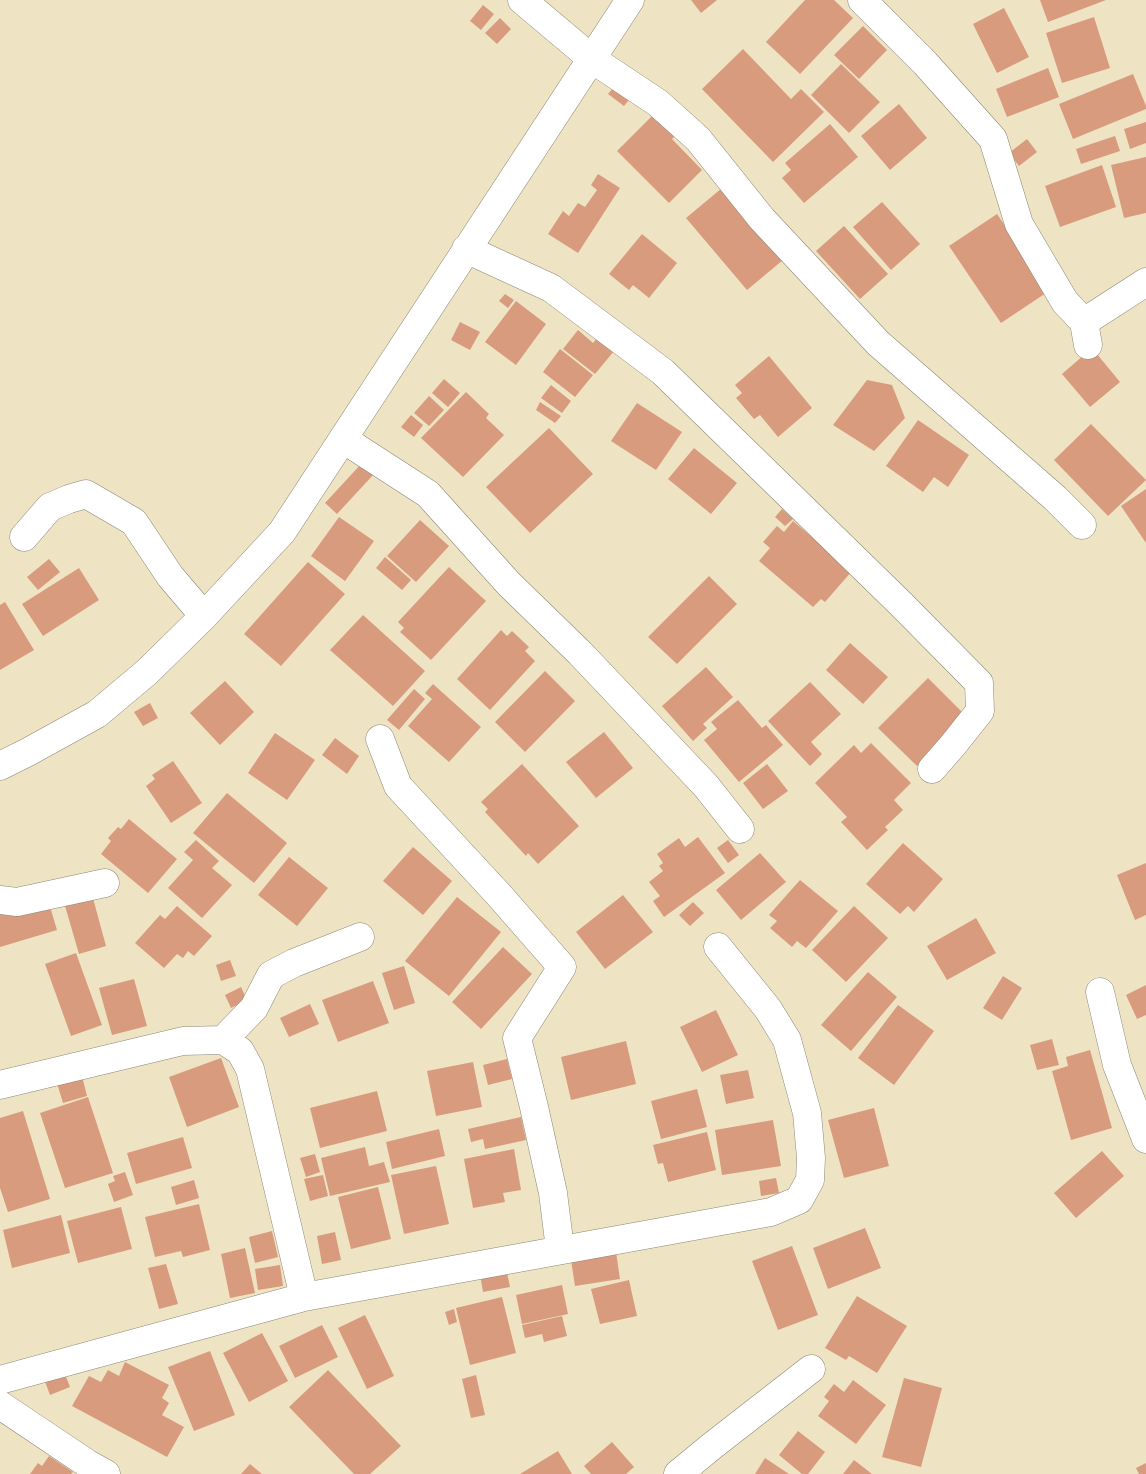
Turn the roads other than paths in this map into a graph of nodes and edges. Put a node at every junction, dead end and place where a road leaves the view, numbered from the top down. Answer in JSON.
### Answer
{"nodes":[{"id":1,"x":522,"y":0,"type":"edge"},
{"id":2,"x":630,"y":0,"type":"edge"},
{"id":3,"x":862,"y":0,"type":"edge"},
{"id":4,"x":592,"y":59,"type":"junction"},
{"id":5,"x":466,"y":250,"type":"junction"},
{"id":6,"x":1146,"y":282,"type":"edge"},
{"id":7,"x":343,"y":439,"type":"junction"},
{"id":8,"x":1082,"y":525,"type":"dead end"},
{"id":9,"x":24,"y":537,"type":"dead end"},
{"id":10,"x":204,"y":616,"type":"junction"},
{"id":11,"x":380,"y":739,"type":"dead end"},
{"id":12,"x":0,"y":766,"type":"edge"},
{"id":13,"x":932,"y":768,"type":"dead end"},
{"id":14,"x":740,"y":829,"type":"dead end"},
{"id":15,"x":105,"y":883,"type":"dead end"},
{"id":16,"x":0,"y":900,"type":"edge"},
{"id":17,"x":360,"y":938,"type":"dead end"},
{"id":18,"x":718,"y":947,"type":"dead end"},
{"id":19,"x":1100,"y":992,"type":"dead end"},
{"id":20,"x":223,"y":1040,"type":"junction"},
{"id":21,"x":0,"y":1085,"type":"edge"},
{"id":22,"x":1146,"y":1139,"type":"edge"},
{"id":23,"x":560,"y":1250,"type":"junction"},
{"id":24,"x":304,"y":1297,"type":"junction"},
{"id":25,"x":812,"y":1368,"type":"dead end"},
{"id":26,"x":0,"y":1380,"type":"edge"},
{"id":27,"x":0,"y":1405,"type":"edge"},
{"id":28,"x":106,"y":1474,"type":"edge"},
{"id":29,"x":678,"y":1474,"type":"edge"}],
"edges":[{"from":1,"to":4,"type":"street"},
{"from":2,"to":4,"type":"street"},
{"from":3,"to":6,"type":"street"},
{"from":4,"to":5,"type":"street"},
{"from":4,"to":8,"type":"street"},
{"from":5,"to":7,"type":"street"},
{"from":5,"to":13,"type":"street"},
{"from":7,"to":10,"type":"street"},
{"from":7,"to":14,"type":"street"},
{"from":9,"to":10,"type":"street"},
{"from":10,"to":12,"type":"street"},
{"from":11,"to":23,"type":"street"},
{"from":15,"to":16,"type":"street"},
{"from":17,"to":20,"type":"street"},
{"from":18,"to":23,"type":"street"},
{"from":19,"to":22,"type":"street"},
{"from":20,"to":21,"type":"street"},
{"from":20,"to":24,"type":"street"},
{"from":23,"to":24,"type":"street"},
{"from":24,"to":26,"type":"street"},
{"from":25,"to":29,"type":"street"},
{"from":27,"to":28,"type":"street"}]}
